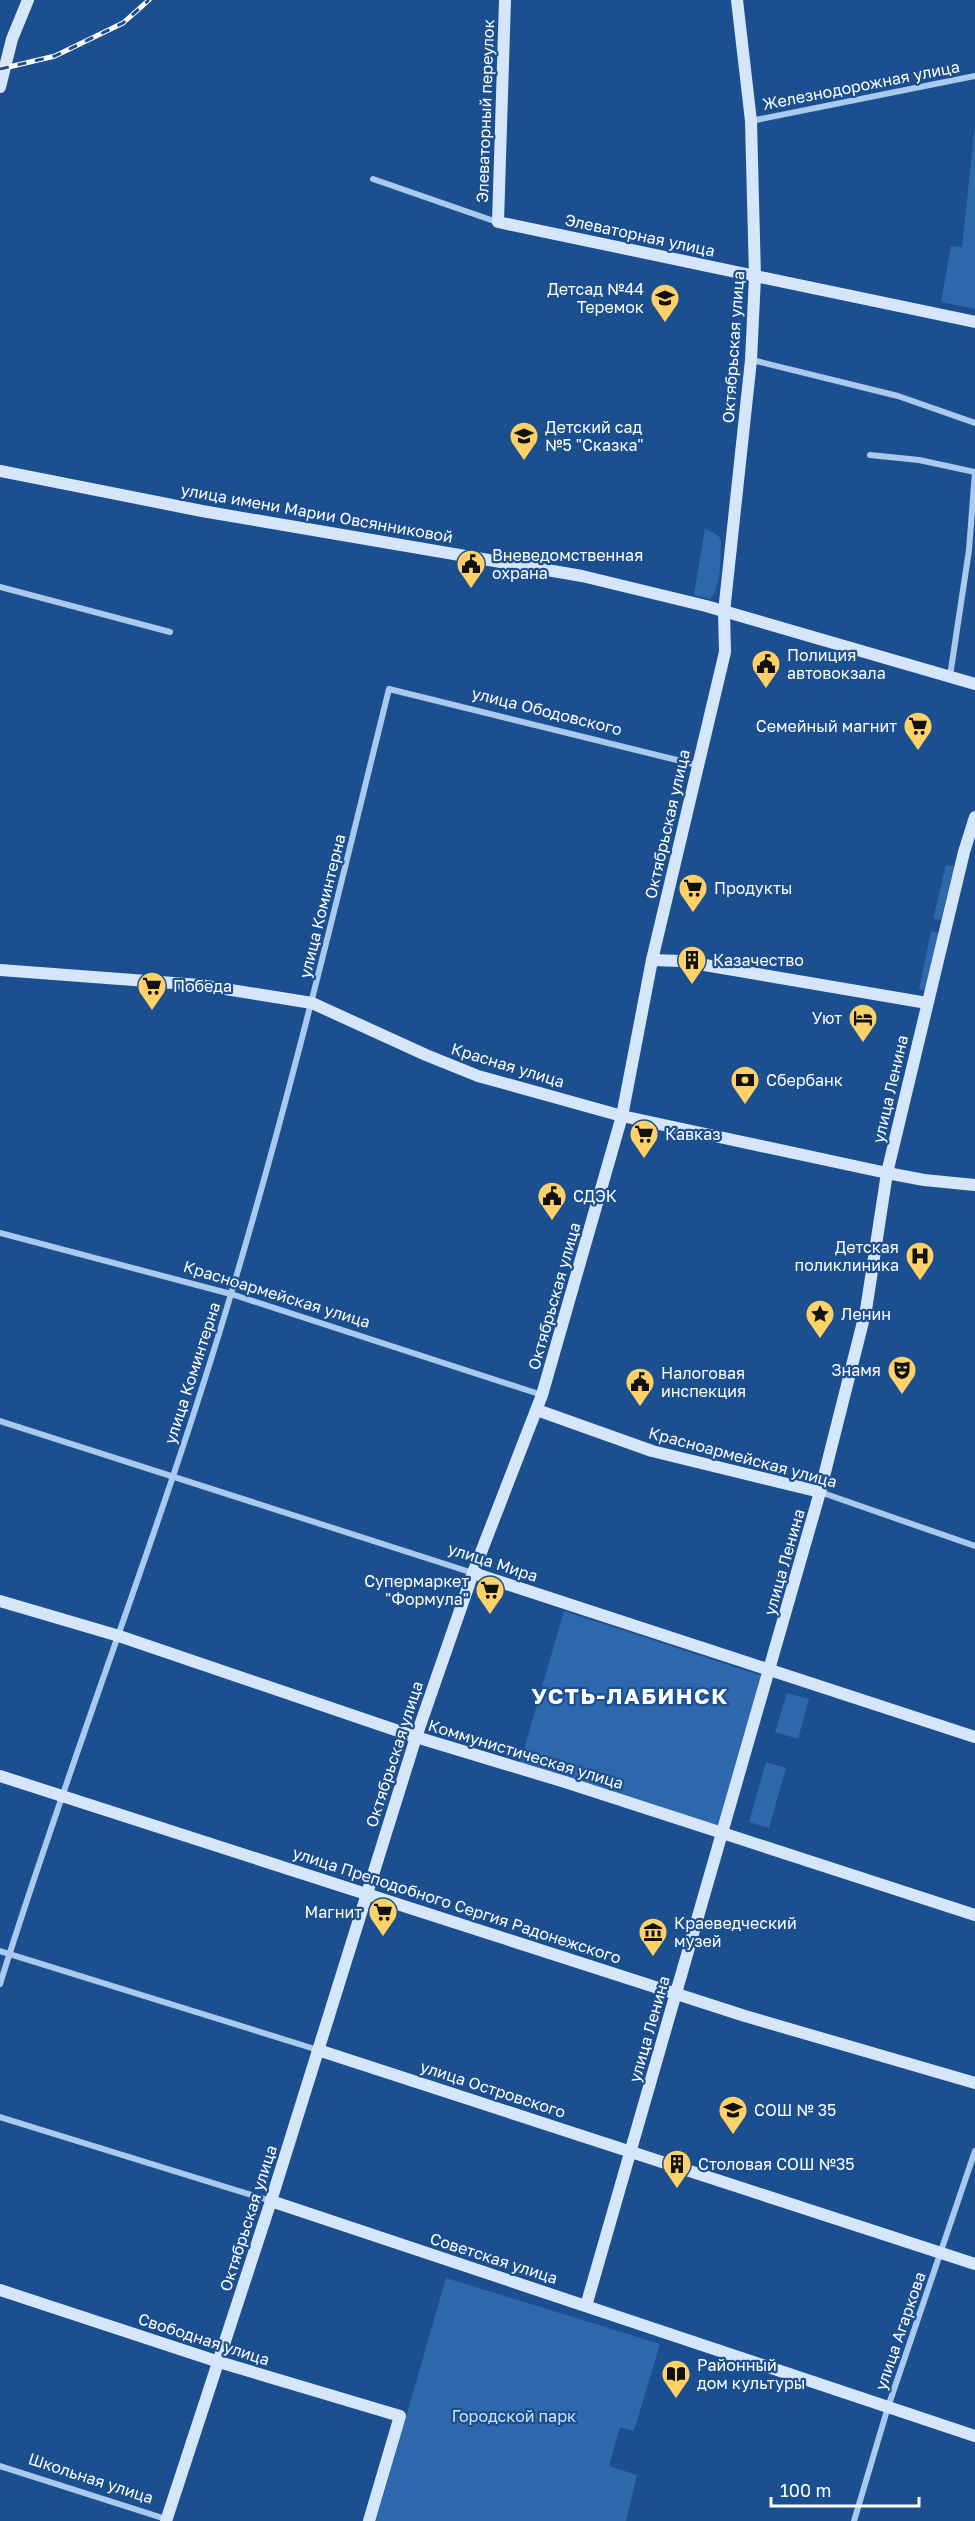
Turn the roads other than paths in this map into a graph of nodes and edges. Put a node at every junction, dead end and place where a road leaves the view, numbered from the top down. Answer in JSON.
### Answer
{"nodes":[{"id":1,"x":28,"y":0,"type":"edge"},
{"id":2,"x":505,"y":0,"type":"edge"},
{"id":3,"x":737,"y":0,"type":"edge"},
{"id":4,"x":975,"y":76,"type":"edge"},
{"id":5,"x":0,"y":87,"type":"edge"},
{"id":6,"x":751,"y":121,"type":"junction"},
{"id":7,"x":373,"y":179,"type":"dead end"},
{"id":8,"x":498,"y":222,"type":"junction"},
{"id":9,"x":755,"y":277,"type":"junction"},
{"id":10,"x":975,"y":322,"type":"edge"},
{"id":11,"x":751,"y":360,"type":"junction"},
{"id":12,"x":975,"y":423,"type":"edge"},
{"id":13,"x":870,"y":455,"type":"dead end"},
{"id":14,"x":0,"y":471,"type":"edge"},
{"id":15,"x":975,"y":472,"type":"edge"},
{"id":16,"x":0,"y":586,"type":"edge"},
{"id":17,"x":723,"y":612,"type":"junction"},
{"id":18,"x":170,"y":632,"type":"dead end"},
{"id":19,"x":950,"y":676,"type":"junction"},
{"id":20,"x":975,"y":684,"type":"edge"},
{"id":21,"x":389,"y":689,"type":"joint"},
{"id":22,"x":697,"y":765,"type":"junction"},
{"id":23,"x":975,"y":817,"type":"edge"},
{"id":24,"x":969,"y":853,"type":"edge"},
{"id":25,"x":652,"y":960,"type":"junction"},
{"id":26,"x":0,"y":970,"type":"edge"},
{"id":27,"x":312,"y":1003,"type":"junction"},
{"id":28,"x":927,"y":1003,"type":"junction"},
{"id":29,"x":622,"y":1116,"type":"junction"},
{"id":30,"x":887,"y":1173,"type":"junction"},
{"id":31,"x":975,"y":1185,"type":"edge"},
{"id":32,"x":0,"y":1233,"type":"edge"},
{"id":33,"x":231,"y":1294,"type":"junction"},
{"id":34,"x":542,"y":1395,"type":"junction"},
{"id":35,"x":537,"y":1410,"type":"junction"},
{"id":36,"x":0,"y":1422,"type":"edge"},
{"id":37,"x":173,"y":1475,"type":"junction"},
{"id":38,"x":820,"y":1492,"type":"junction"},
{"id":39,"x":975,"y":1546,"type":"edge"},
{"id":40,"x":473,"y":1573,"type":"junction"},
{"id":41,"x":0,"y":1601,"type":"edge"},
{"id":42,"x":120,"y":1636,"type":"junction"},
{"id":43,"x":771,"y":1670,"type":"junction"},
{"id":44,"x":416,"y":1737,"type":"junction"},
{"id":45,"x":975,"y":1737,"type":"edge"},
{"id":46,"x":0,"y":1776,"type":"edge"},
{"id":47,"x":61,"y":1795,"type":"junction"},
{"id":48,"x":722,"y":1834,"type":"junction"},
{"id":49,"x":366,"y":1894,"type":"junction"},
{"id":50,"x":975,"y":1915,"type":"edge"},
{"id":51,"x":0,"y":1951,"type":"edge"},
{"id":52,"x":9,"y":1954,"type":"junction"},
{"id":53,"x":0,"y":1984,"type":"edge"},
{"id":54,"x":677,"y":1993,"type":"junction"},
{"id":55,"x":318,"y":2050,"type":"junction"},
{"id":56,"x":975,"y":2083,"type":"edge"},
{"id":57,"x":0,"y":2118,"type":"edge"},
{"id":58,"x":630,"y":2151,"type":"junction"},
{"id":59,"x":975,"y":2151,"type":"edge"},
{"id":60,"x":271,"y":2201,"type":"junction"},
{"id":61,"x":941,"y":2253,"type":"junction"},
{"id":62,"x":975,"y":2264,"type":"edge"},
{"id":63,"x":0,"y":2290,"type":"edge"},
{"id":64,"x":586,"y":2306,"type":"junction"},
{"id":65,"x":219,"y":2362,"type":"junction"},
{"id":66,"x":888,"y":2407,"type":"junction"},
{"id":67,"x":975,"y":2436,"type":"edge"},
{"id":68,"x":0,"y":2466,"type":"edge"},
{"id":69,"x":169,"y":2520,"type":"edge"},
{"id":70,"x":369,"y":2521,"type":"edge"},
{"id":71,"x":854,"y":2521,"type":"edge"}],
"edges":[{"from":1,"to":5,"type":"street"},
{"from":2,"to":8,"type":"street","name":"Элеваторный переулок"},
{"from":3,"to":6,"type":"street","name":"Октябрьская улица"},
{"from":4,"to":6,"type":"street","name":"Железнодорожная улица"},
{"from":6,"to":9,"type":"street","name":"Октябрьская улица"},
{"from":7,"to":8,"type":"street","name":"Элеваторная улица"},
{"from":8,"to":9,"type":"street","name":"Элеваторная улица"},
{"from":9,"to":10,"type":"street","name":"Элеваторная улица"},
{"from":9,"to":11,"type":"street","name":"Октябрьская улица"},
{"from":11,"to":12,"type":"street"},
{"from":11,"to":17,"type":"street","name":"Октябрьская улица"},
{"from":13,"to":15,"type":"street"},
{"from":14,"to":17,"type":"street","name":"улица имени Марии Овсянниковой"},
{"from":15,"to":19,"type":"street"},
{"from":16,"to":18,"type":"street"},
{"from":17,"to":19,"type":"street","name":"улица имени Марии Овсянниковой"},
{"from":17,"to":22,"type":"street","name":"Октябрьская улица"},
{"from":19,"to":20,"type":"street","name":"улица имени Марии Овсянниковой"},
{"from":21,"to":22,"type":"street","name":"улица Ободовского"},
{"from":21,"to":27,"type":"street","name":"улица Коминтерна"},
{"from":22,"to":25,"type":"street","name":"Октябрьская улица"},
{"from":23,"to":24,"type":"street","name":"улица Ленина"},
{"from":24,"to":28,"type":"street","name":"улица Ленина"},
{"from":25,"to":28,"type":"street"},
{"from":25,"to":29,"type":"street","name":"Октябрьская улица"},
{"from":26,"to":27,"type":"street","name":"Красная улица"},
{"from":27,"to":29,"type":"street","name":"Красная улица"},
{"from":27,"to":33,"type":"street","name":"улица Коминтерна"},
{"from":28,"to":30,"type":"street","name":"улица Ленина"},
{"from":29,"to":30,"type":"street","name":"Красная улица"},
{"from":29,"to":34,"type":"street","name":"Октябрьская улица"},
{"from":30,"to":31,"type":"street","name":"Красная улица"},
{"from":30,"to":38,"type":"street","name":"улица Ленина"},
{"from":32,"to":33,"type":"street","name":"Красноармейская улица"},
{"from":33,"to":34,"type":"street","name":"Красноармейская улица"},
{"from":33,"to":37,"type":"street","name":"улица Коминтерна"},
{"from":34,"to":35,"type":"street","name":"Октябрьская улица"},
{"from":35,"to":38,"type":"street","name":"Красноармейская улица"},
{"from":35,"to":40,"type":"street","name":"Октябрьская улица"},
{"from":36,"to":37,"type":"street","name":"улица Мира"},
{"from":37,"to":40,"type":"street","name":"улица Мира"},
{"from":37,"to":42,"type":"street","name":"улица Коминтерна"},
{"from":38,"to":39,"type":"street","name":"Красноармейская улица"},
{"from":38,"to":43,"type":"street","name":"улица Ленина"},
{"from":40,"to":43,"type":"street","name":"улица Мира"},
{"from":40,"to":44,"type":"street","name":"Октябрьская улица"},
{"from":41,"to":42,"type":"street","name":"Коммунистическая улица"},
{"from":42,"to":44,"type":"street","name":"Коммунистическая улица"},
{"from":42,"to":47,"type":"street","name":"улица Коминтерна"},
{"from":43,"to":45,"type":"street","name":"улица Мира"},
{"from":43,"to":48,"type":"street","name":"улица Ленина"},
{"from":44,"to":48,"type":"street","name":"Коммунистическая улица"},
{"from":44,"to":49,"type":"street","name":"Октябрьская улица"},
{"from":46,"to":47,"type":"street","name":"улица Преподобного Сергия Радонежского"},
{"from":47,"to":49,"type":"street","name":"улица Преподобного Сергия Радонежского"},
{"from":47,"to":52,"type":"street","name":"улица Коминтерна"},
{"from":48,"to":50,"type":"street","name":"Коммунистическая улица"},
{"from":48,"to":54,"type":"street","name":"улица Ленина"},
{"from":49,"to":54,"type":"street","name":"улица Преподобного Сергия Радонежского"},
{"from":49,"to":55,"type":"street","name":"Октябрьская улица"},
{"from":51,"to":52,"type":"street","name":"улица Островского"},
{"from":52,"to":53,"type":"street","name":"улица Коминтерна"},
{"from":52,"to":55,"type":"street","name":"улица Островского"},
{"from":54,"to":56,"type":"street","name":"улица Преподобного Сергия Радонежского"},
{"from":54,"to":58,"type":"street","name":"улица Ленина"},
{"from":55,"to":58,"type":"street","name":"улица Островского"},
{"from":55,"to":60,"type":"street","name":"Октябрьская улица"},
{"from":57,"to":60,"type":"street","name":"Советская улица"},
{"from":58,"to":61,"type":"street","name":"улица Островского"},
{"from":58,"to":64,"type":"street","name":"улица Ленина"},
{"from":59,"to":61,"type":"street","name":"улица Агаркова"},
{"from":60,"to":64,"type":"street","name":"Советская улица"},
{"from":60,"to":65,"type":"street","name":"Октябрьская улица"},
{"from":61,"to":62,"type":"street","name":"улица Островского"},
{"from":61,"to":66,"type":"street","name":"улица Агаркова"},
{"from":63,"to":65,"type":"street","name":"Свободная улица"},
{"from":64,"to":66,"type":"street","name":"Советская улица"},
{"from":65,"to":69,"type":"street","name":"Октябрьская улица"},
{"from":65,"to":70,"type":"street","name":"Свободная улица"},
{"from":66,"to":67,"type":"street","name":"Советская улица"},
{"from":66,"to":71,"type":"street","name":"улица Агаркова"},
{"from":68,"to":69,"type":"street","name":"Школьная улица"}]}
